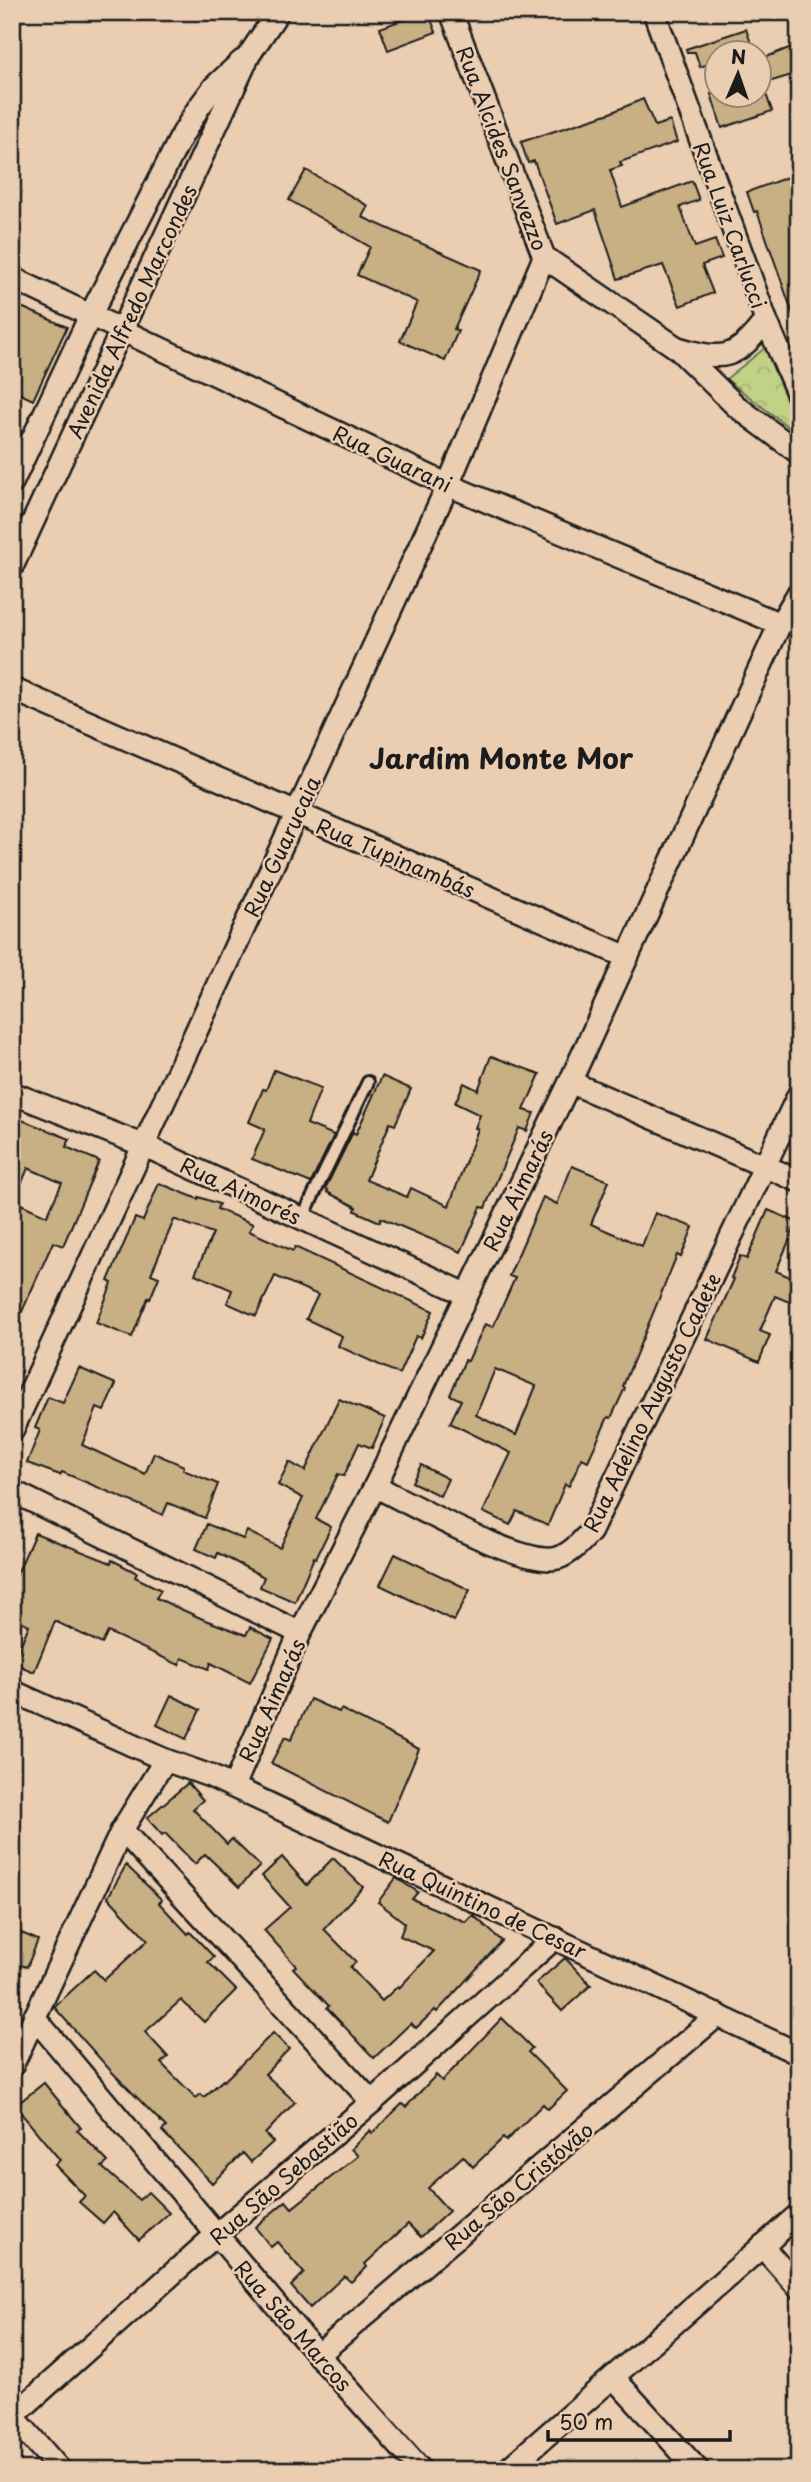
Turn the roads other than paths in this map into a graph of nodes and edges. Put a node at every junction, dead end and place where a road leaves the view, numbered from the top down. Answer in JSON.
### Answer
{"nodes":[{"id":1,"x":278,"y":12,"type":"edge"},
{"id":2,"x":451,"y":12,"type":"edge"},
{"id":3,"x":654,"y":12,"type":"edge"},
{"id":4,"x":249,"y":55,"type":"junction"},
{"id":5,"x":544,"y":257,"type":"junction"},
{"id":6,"x":12,"y":278,"type":"edge"},
{"id":7,"x":90,"y":316,"type":"junction"},
{"id":8,"x":766,"y":320,"type":"junction"},
{"id":9,"x":122,"y":332,"type":"junction"},
{"id":10,"x":677,"y":348,"type":"junction"},
{"id":11,"x":799,"y":397,"type":"edge"},
{"id":12,"x":799,"y":453,"type":"edge"},
{"id":13,"x":12,"y":483,"type":"edge"},
{"id":14,"x":449,"y":485,"type":"junction"},
{"id":15,"x":12,"y":567,"type":"edge"},
{"id":16,"x":799,"y":592,"type":"edge"},
{"id":17,"x":780,"y":624,"type":"junction"},
{"id":18,"x":12,"y":689,"type":"edge"},
{"id":19,"x":295,"y":814,"type":"junction"},
{"id":20,"x":627,"y":957,"type":"junction"},
{"id":21,"x":368,"y":1082,"type":"dead end"},
{"id":22,"x":570,"y":1082,"type":"junction"},
{"id":23,"x":12,"y":1093,"type":"edge"},
{"id":24,"x":799,"y":1094,"type":"edge"},
{"id":25,"x":145,"y":1146,"type":"junction"},
{"id":26,"x":765,"y":1166,"type":"junction"},
{"id":27,"x":799,"y":1181,"type":"edge"},
{"id":28,"x":302,"y":1219,"type":"junction"},
{"id":29,"x":466,"y":1294,"type":"junction"},
{"id":30,"x":12,"y":1431,"type":"edge"},
{"id":31,"x":375,"y":1486,"type":"junction"},
{"id":32,"x":12,"y":1491,"type":"edge"},
{"id":33,"x":300,"y":1633,"type":"junction"},
{"id":34,"x":12,"y":1691,"type":"edge"},
{"id":35,"x":165,"y":1760,"type":"junction"},
{"id":36,"x":234,"y":1786,"type":"junction"},
{"id":37,"x":122,"y":1830,"type":"junction"},
{"id":38,"x":555,"y":1938,"type":"junction"},
{"id":39,"x":718,"y":2015,"type":"junction"},
{"id":40,"x":34,"y":2017,"type":"junction"},
{"id":41,"x":799,"y":2054,"type":"edge"},
{"id":42,"x":12,"y":2066,"type":"edge"},
{"id":43,"x":372,"y":2102,"type":"junction"},
{"id":44,"x":799,"y":2214,"type":"edge"},
{"id":45,"x":216,"y":2234,"type":"junction"},
{"id":46,"x":762,"y":2246,"type":"junction"},
{"id":47,"x":799,"y":2288,"type":"edge"},
{"id":48,"x":318,"y":2356,"type":"junction"},
{"id":49,"x":613,"y":2377,"type":"junction"},
{"id":50,"x":13,"y":2416,"type":"edge"},
{"id":51,"x":60,"y":2470,"type":"edge"},
{"id":52,"x":421,"y":2470,"type":"edge"},
{"id":53,"x":508,"y":2470,"type":"edge"},
{"id":54,"x":698,"y":2470,"type":"edge"}],
"edges":[{"from":1,"to":4,"type":"street","name":"Avenida Alfredo Marcondes"},
{"from":2,"to":5,"type":"street","name":"Rua Alcides Sanvezzo"},
{"from":3,"to":8,"type":"street","name":"Rua Luiz Carlucci"},
{"from":4,"to":7,"type":"street","name":"Avenida Alfredo Marcondes"},
{"from":4,"to":9,"type":"street","name":"Avenida Alfredo Marcondes"},
{"from":5,"to":10,"type":"street","name":"Rua Alcides Sanvezzo"},
{"from":5,"to":14,"type":"street","name":"Rua Guarucaia"},
{"from":6,"to":7,"type":"street","name":"Rua Guarani"},
{"from":7,"to":9,"type":"street","name":"Rua Guarani"},
{"from":7,"to":13,"type":"street","name":"Avenida Alfredo Marcondes"},
{"from":8,"to":10,"type":"street"},
{"from":8,"to":11,"type":"street","name":"Rua Luiz Carlucci"},
{"from":9,"to":14,"type":"street","name":"Rua Guarani"},
{"from":9,"to":15,"type":"street","name":"Avenida Alfredo Marcondes"},
{"from":10,"to":12,"type":"street","name":"Rua Alcides Sanvezzo"},
{"from":14,"to":17,"type":"street","name":"Rua Guarani"},
{"from":14,"to":19,"type":"street","name":"Rua Guarucaia"},
{"from":16,"to":17,"type":"street","name":"Rua Aimarás"},
{"from":17,"to":20,"type":"street","name":"Rua Aimarás"},
{"from":18,"to":19,"type":"street","name":"Rua Tupinambás"},
{"from":19,"to":20,"type":"street","name":"Rua Tupinambás"},
{"from":19,"to":25,"type":"street","name":"Rua Guarucaia"},
{"from":20,"to":22,"type":"street","name":"Rua Aimarás"},
{"from":21,"to":28,"type":"lane"},
{"from":22,"to":26,"type":"street"},
{"from":22,"to":29,"type":"street","name":"Rua Aimarás"},
{"from":23,"to":25,"type":"street","name":"Rua Aimorés"},
{"from":24,"to":26,"type":"street","name":"Rua Adelino Augusto Cadete"},
{"from":25,"to":28,"type":"street","name":"Rua Aimorés"},
{"from":25,"to":30,"type":"street","name":"Rua Guarucaia"},
{"from":26,"to":27,"type":"street"},
{"from":26,"to":31,"type":"street","name":"Rua Adelino Augusto Cadete"},
{"from":28,"to":29,"type":"street","name":"Rua Aimorés"},
{"from":29,"to":31,"type":"street","name":"Rua Aimarás"},
{"from":31,"to":33,"type":"street","name":"Rua Aimarás"},
{"from":32,"to":33,"type":"street"},
{"from":33,"to":36,"type":"street","name":"Rua Aimarás"},
{"from":34,"to":35,"type":"street","name":"Rua Quintino de Cesar"},
{"from":35,"to":36,"type":"street","name":"Rua Quintino de Cesar"},
{"from":35,"to":37,"type":"street"},
{"from":36,"to":38,"type":"street","name":"Rua Quintino de Cesar"},
{"from":37,"to":40,"type":"street"},
{"from":37,"to":43,"type":"street"},
{"from":38,"to":39,"type":"street","name":"Rua Quintino de Cesar"},
{"from":38,"to":43,"type":"street","name":"Rua São Sebastião"},
{"from":39,"to":41,"type":"street","name":"Rua Quintino de Cesar"},
{"from":39,"to":48,"type":"street","name":"Rua São Cristóvão"},
{"from":40,"to":42,"type":"street"},
{"from":40,"to":45,"type":"street","name":"Rua São Marcos"},
{"from":43,"to":45,"type":"street","name":"Rua São Sebastião"},
{"from":44,"to":46,"type":"street"},
{"from":45,"to":48,"type":"street","name":"Rua São Marcos"},
{"from":45,"to":50,"type":"street","name":"Rua São Sebastião"},
{"from":46,"to":47,"type":"street"},
{"from":46,"to":49,"type":"street"},
{"from":48,"to":52,"type":"street","name":"Rua São Marcos"},
{"from":49,"to":53,"type":"street"},
{"from":49,"to":54,"type":"street"},
{"from":50,"to":51,"type":"street"}]}
